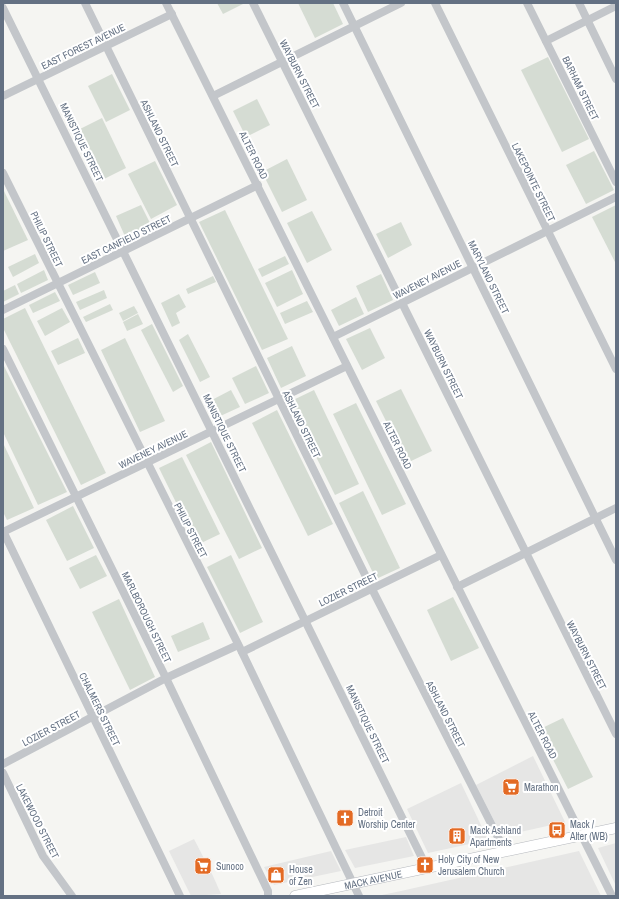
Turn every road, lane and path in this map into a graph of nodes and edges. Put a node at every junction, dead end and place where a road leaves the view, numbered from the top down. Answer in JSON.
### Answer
{"nodes":[{"id":1,"x":84,"y":3,"type":"edge"},
{"id":2,"x":166,"y":3,"type":"edge"},
{"id":3,"x":253,"y":3,"type":"edge"},
{"id":4,"x":343,"y":3,"type":"edge"},
{"id":5,"x":401,"y":3,"type":"edge"},
{"id":6,"x":435,"y":3,"type":"edge"},
{"id":7,"x":527,"y":3,"type":"edge"},
{"id":8,"x":578,"y":3,"type":"edge"},
{"id":9,"x":616,"y":6,"type":"edge"},
{"id":10,"x":3,"y":8,"type":"edge"},
{"id":11,"x":172,"y":14,"type":"junction"},
{"id":12,"x":587,"y":20,"type":"junction"},
{"id":13,"x":355,"y":26,"type":"junction"},
{"id":14,"x":546,"y":41,"type":"junction"},
{"id":15,"x":106,"y":46,"type":"junction"},
{"id":16,"x":282,"y":61,"type":"junction"},
{"id":17,"x":38,"y":79,"type":"junction"},
{"id":18,"x":616,"y":79,"type":"edge"},
{"id":19,"x":3,"y":96,"type":"edge"},
{"id":20,"x":214,"y":96,"type":"junction"},
{"id":21,"x":3,"y":173,"type":"edge"},
{"id":22,"x":616,"y":182,"type":"edge"},
{"id":23,"x":258,"y":185,"type":"junction"},
{"id":24,"x":616,"y":197,"type":"edge"},
{"id":25,"x":190,"y":218,"type":"junction"},
{"id":26,"x":548,"y":231,"type":"junction"},
{"id":27,"x":124,"y":251,"type":"junction"},
{"id":28,"x":474,"y":267,"type":"junction"},
{"id":29,"x":58,"y":283,"type":"junction"},
{"id":30,"x":403,"y":303,"type":"junction"},
{"id":31,"x":3,"y":310,"type":"edge"},
{"id":32,"x":333,"y":337,"type":"junction"},
{"id":33,"x":3,"y":349,"type":"edge"},
{"id":34,"x":347,"y":366,"type":"junction"},
{"id":35,"x":616,"y":369,"type":"edge"},
{"id":36,"x":278,"y":399,"type":"junction"},
{"id":37,"x":213,"y":432,"type":"junction"},
{"id":38,"x":146,"y":464,"type":"junction"},
{"id":39,"x":76,"y":497,"type":"junction"},
{"id":40,"x":616,"y":508,"type":"edge"},
{"id":41,"x":596,"y":518,"type":"junction"},
{"id":42,"x":3,"y":532,"type":"edge"},
{"id":43,"x":525,"y":553,"type":"junction"},
{"id":44,"x":441,"y":555,"type":"junction"},
{"id":45,"x":616,"y":560,"type":"edge"},
{"id":46,"x":457,"y":587,"type":"junction"},
{"id":47,"x":372,"y":589,"type":"junction"},
{"id":48,"x":306,"y":621,"type":"junction"},
{"id":49,"x":240,"y":649,"type":"junction"},
{"id":50,"x":166,"y":678,"type":"junction"},
{"id":51,"x":93,"y":717,"type":"junction"},
{"id":52,"x":616,"y":734,"type":"edge"},
{"id":53,"x":3,"y":764,"type":"edge"},
{"id":54,"x":3,"y":774,"type":"edge"},
{"id":55,"x":616,"y":828,"type":"edge"},
{"id":56,"x":582,"y":835,"type":"junction"},
{"id":57,"x":505,"y":851,"type":"junction"},
{"id":58,"x":427,"y":868,"type":"junction"},
{"id":59,"x":354,"y":884,"type":"junction"},
{"id":60,"x":72,"y":896,"type":"edge"},
{"id":61,"x":180,"y":896,"type":"edge"},
{"id":62,"x":268,"y":896,"type":"edge"},
{"id":63,"x":295,"y":896,"type":"edge"},
{"id":64,"x":359,"y":896,"type":"edge"},
{"id":65,"x":612,"y":896,"type":"edge"}],
"edges":[{"from":1,"to":15,"type":"street","name":"ASHLAND STREET"},
{"from":2,"to":11,"type":"street","name":"ALTER ROAD"},
{"from":3,"to":16,"type":"street","name":"WAYBURN STREET"},
{"from":4,"to":13,"type":"street","name":"MARYLAND STREET"},
{"from":5,"to":13,"type":"street"},
{"from":6,"to":26,"type":"street","name":"LAKEPOINTE STREET"},
{"from":7,"to":14,"type":"street","name":"BARHAM STREET"},
{"from":8,"to":12,"type":"street"},
{"from":9,"to":12,"type":"street"},
{"from":10,"to":17,"type":"street","name":"MANISTIQUE STREET"},
{"from":11,"to":15,"type":"street","name":"EAST FOREST AVENUE"},
{"from":11,"to":20,"type":"street","name":"ALTER ROAD"},
{"from":12,"to":14,"type":"street"},
{"from":12,"to":18,"type":"street"},
{"from":13,"to":16,"type":"street"},
{"from":13,"to":28,"type":"street","name":"MARYLAND STREET"},
{"from":14,"to":22,"type":"street","name":"BARHAM STREET"},
{"from":15,"to":17,"type":"street","name":"EAST FOREST AVENUE"},
{"from":15,"to":25,"type":"street","name":"ASHLAND STREET"},
{"from":16,"to":20,"type":"street"},
{"from":16,"to":30,"type":"street","name":"WAYBURN STREET"},
{"from":17,"to":19,"type":"street","name":"EAST FOREST AVENUE"},
{"from":17,"to":27,"type":"street","name":"MANISTIQUE STREET"},
{"from":20,"to":23,"type":"street","name":"ALTER ROAD"},
{"from":21,"to":29,"type":"street","name":"PHILIP STREET"},
{"from":23,"to":25,"type":"street","name":"EAST CANFIELD STREET"},
{"from":23,"to":32,"type":"street","name":"ALTER ROAD"},
{"from":24,"to":26,"type":"street","name":"WAVENEY AVENUE"},
{"from":25,"to":27,"type":"street","name":"EAST CANFIELD STREET"},
{"from":25,"to":36,"type":"street","name":"ASHLAND STREET"},
{"from":26,"to":28,"type":"street","name":"WAVENEY AVENUE"},
{"from":26,"to":35,"type":"street","name":"LAKEPOINTE STREET"},
{"from":27,"to":29,"type":"street","name":"EAST CANFIELD STREET"},
{"from":27,"to":37,"type":"street","name":"MANISTIQUE STREET"},
{"from":28,"to":30,"type":"street","name":"WAVENEY AVENUE"},
{"from":28,"to":41,"type":"street","name":"MARYLAND STREET"},
{"from":29,"to":31,"type":"street","name":"EAST CANFIELD STREET"},
{"from":29,"to":38,"type":"street","name":"PHILIP STREET"},
{"from":30,"to":32,"type":"street","name":"WAVENEY AVENUE"},
{"from":30,"to":43,"type":"street","name":"WAYBURN STREET"},
{"from":32,"to":34,"type":"street","name":"ALTER ROAD"},
{"from":33,"to":39,"type":"street","name":"MARLBOROUGH STREET"},
{"from":34,"to":36,"type":"street","name":"WAVENEY AVENUE"},
{"from":34,"to":44,"type":"street","name":"ALTER ROAD"},
{"from":36,"to":37,"type":"street","name":"WAVENEY AVENUE"},
{"from":36,"to":47,"type":"street","name":"ASHLAND STREET"},
{"from":37,"to":38,"type":"street","name":"WAVENEY AVENUE"},
{"from":37,"to":48,"type":"street","name":"MANISTIQUE STREET"},
{"from":38,"to":39,"type":"street","name":"WAVENEY AVENUE"},
{"from":38,"to":49,"type":"street","name":"PHILIP STREET"},
{"from":39,"to":42,"type":"street","name":"WAVENEY AVENUE"},
{"from":39,"to":50,"type":"street","name":"MARLBOROUGH STREET"},
{"from":40,"to":41,"type":"street"},
{"from":41,"to":43,"type":"street"},
{"from":41,"to":45,"type":"street","name":"MARYLAND STREET"},
{"from":42,"to":51,"type":"street","name":"CHALMERS STREET"},
{"from":43,"to":46,"type":"street"},
{"from":43,"to":52,"type":"street","name":"WAYBURN STREET"},
{"from":44,"to":46,"type":"street","name":"ALTER ROAD"},
{"from":44,"to":47,"type":"street","name":"LOZIER STREET"},
{"from":46,"to":56,"type":"street","name":"ALTER ROAD"},
{"from":47,"to":48,"type":"street","name":"LOZIER STREET"},
{"from":47,"to":57,"type":"street","name":"ASHLAND STREET"},
{"from":48,"to":49,"type":"street","name":"LOZIER STREET"},
{"from":48,"to":58,"type":"street","name":"MANISTIQUE STREET"},
{"from":49,"to":50,"type":"street","name":"LOZIER STREET"},
{"from":49,"to":59,"type":"street","name":"PHILIP STREET"},
{"from":50,"to":51,"type":"street","name":"LOZIER STREET"},
{"from":50,"to":62,"type":"street","name":"MARLBOROUGH STREET"},
{"from":51,"to":53,"type":"street","name":"LOZIER STREET"},
{"from":51,"to":61,"type":"street","name":"CHALMERS STREET"},
{"from":54,"to":60,"type":"street","name":"LAKEWOOD STREET"},
{"from":55,"to":56,"type":"main road","name":"MACK AVENUE"},
{"from":56,"to":57,"type":"main road","name":"MACK AVENUE"},
{"from":56,"to":65,"type":"street","name":"ALTER ROAD"},
{"from":57,"to":58,"type":"main road","name":"MACK AVENUE"},
{"from":58,"to":59,"type":"main road","name":"MACK AVENUE"},
{"from":59,"to":63,"type":"main road","name":"MACK AVENUE"},
{"from":59,"to":64,"type":"street","name":"PHILIP STREET"}]}
